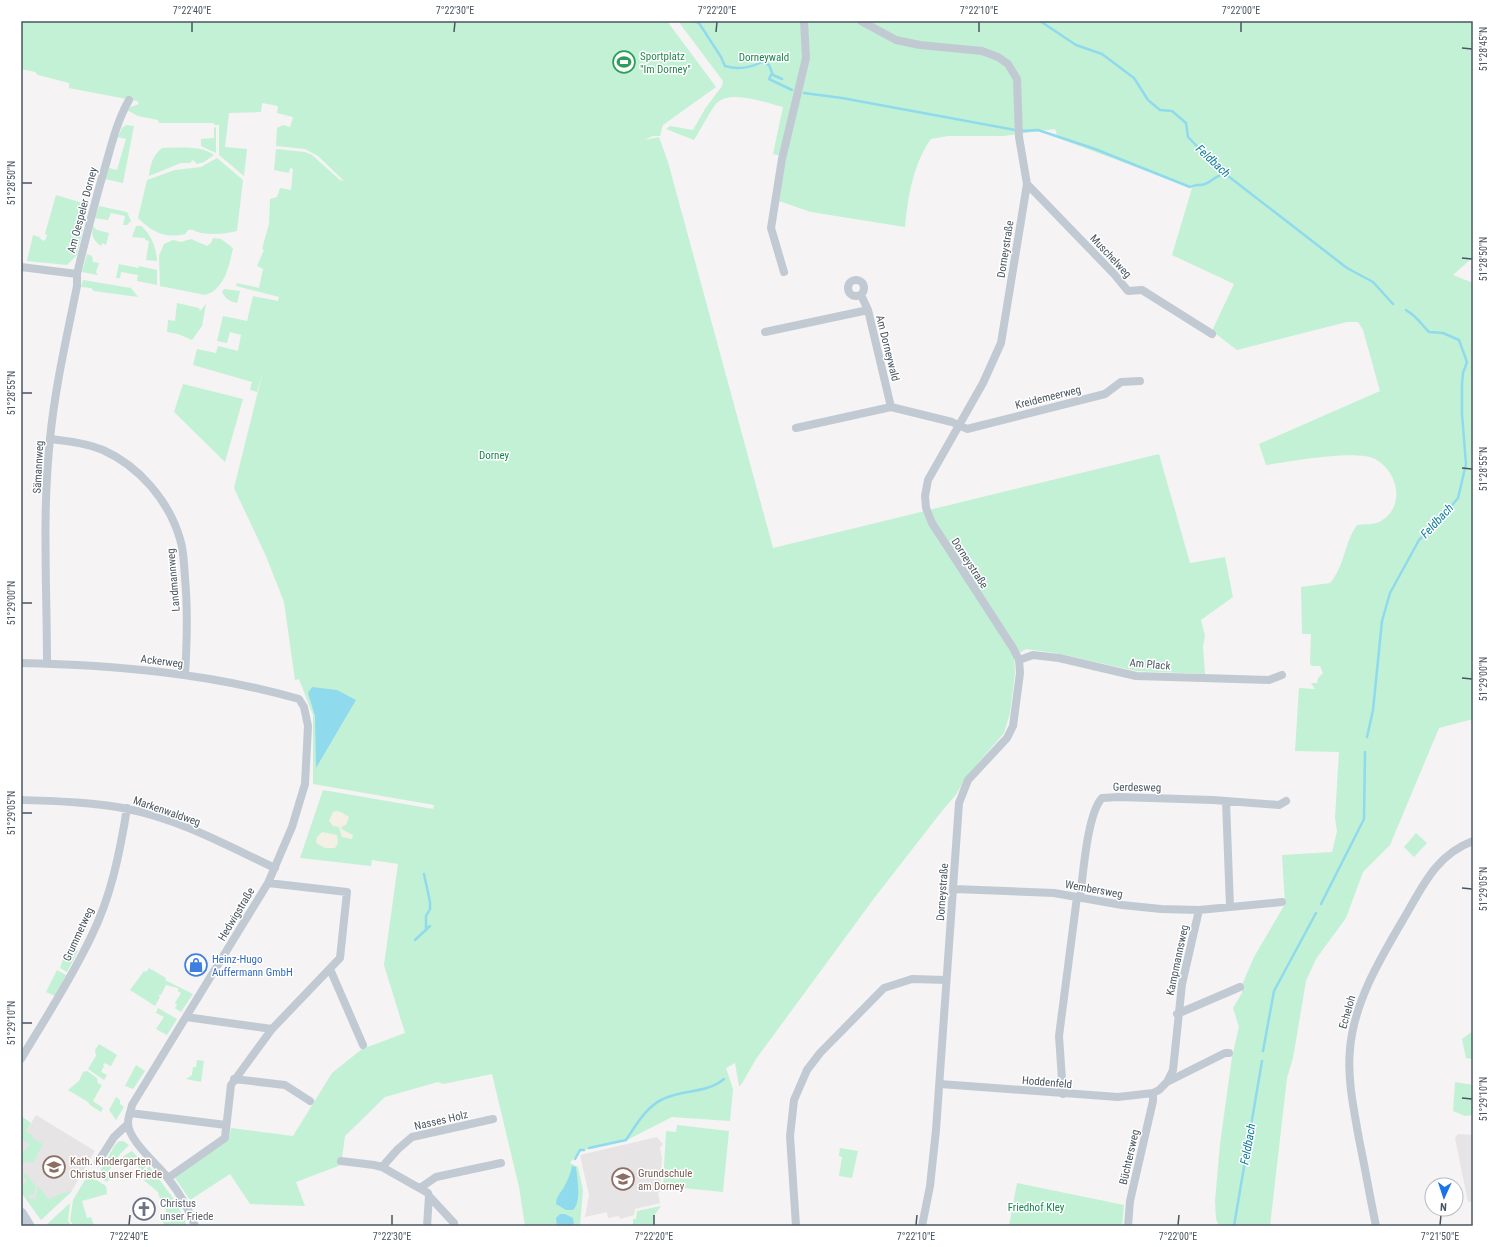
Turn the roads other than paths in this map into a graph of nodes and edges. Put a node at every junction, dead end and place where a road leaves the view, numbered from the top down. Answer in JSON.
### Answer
{"nodes":[{"id":1,"x":804,"y":21,"type":"edge"},
{"id":2,"x":862,"y":21,"type":"edge"},
{"id":3,"x":129,"y":100,"type":"dead end"},
{"id":4,"x":1027,"y":184,"type":"junction"},
{"id":5,"x":21,"y":266,"type":"edge"},
{"id":6,"x":784,"y":272,"type":"dead end"},
{"id":7,"x":77,"y":274,"type":"junction"},
{"id":8,"x":861,"y":295,"type":"dead end"},
{"id":9,"x":868,"y":310,"type":"junction"},
{"id":10,"x":765,"y":332,"type":"dead end"},
{"id":11,"x":1212,"y":334,"type":"dead end"},
{"id":12,"x":1140,"y":381,"type":"dead end"},
{"id":13,"x":892,"y":407,"type":"junction"},
{"id":14,"x":959,"y":425,"type":"junction"},
{"id":15,"x":796,"y":428,"type":"dead end"},
{"id":16,"x":50,"y":439,"type":"junction"},
{"id":17,"x":1019,"y":660,"type":"junction"},
{"id":18,"x":21,"y":663,"type":"edge"},
{"id":19,"x":47,"y":663,"type":"junction"},
{"id":20,"x":185,"y":675,"type":"junction"},
{"id":21,"x":1282,"y":675,"type":"dead end"},
{"id":22,"x":299,"y":699,"type":"joint"},
{"id":23,"x":21,"y":800,"type":"edge"},
{"id":24,"x":1226,"y":801,"type":"junction"},
{"id":25,"x":1286,"y":801,"type":"dead end"},
{"id":26,"x":127,"y":808,"type":"junction"},
{"id":27,"x":1473,"y":842,"type":"edge"},
{"id":28,"x":275,"y":868,"type":"junction"},
{"id":29,"x":268,"y":883,"type":"junction"},
{"id":30,"x":954,"y":889,"type":"junction"},
{"id":31,"x":1078,"y":898,"type":"junction"},
{"id":32,"x":1282,"y":902,"type":"dead end"},
{"id":33,"x":1230,"y":907,"type":"junction"},
{"id":34,"x":1199,"y":910,"type":"junction"},
{"id":35,"x":330,"y":969,"type":"junction"},
{"id":36,"x":946,"y":980,"type":"junction"},
{"id":37,"x":1240,"y":987,"type":"dead end"},
{"id":38,"x":1177,"y":1014,"type":"junction"},
{"id":39,"x":186,"y":1017,"type":"junction"},
{"id":40,"x":272,"y":1030,"type":"junction"},
{"id":41,"x":362,"y":1045,"type":"dead end"},
{"id":42,"x":1229,"y":1053,"type":"dead end"},
{"id":43,"x":21,"y":1059,"type":"edge"},
{"id":44,"x":234,"y":1080,"type":"junction"},
{"id":45,"x":1167,"y":1082,"type":"junction"},
{"id":46,"x":940,"y":1084,"type":"junction"},
{"id":47,"x":1153,"y":1093,"type":"junction"},
{"id":48,"x":1062,"y":1094,"type":"junction"},
{"id":49,"x":310,"y":1101,"type":"dead end"},
{"id":50,"x":130,"y":1113,"type":"junction"},
{"id":51,"x":493,"y":1119,"type":"dead end"},
{"id":52,"x":128,"y":1124,"type":"junction"},
{"id":53,"x":226,"y":1125,"type":"junction"},
{"id":54,"x":341,"y":1161,"type":"dead end"},
{"id":55,"x":98,"y":1162,"type":"dead end"},
{"id":56,"x":501,"y":1163,"type":"dead end"},
{"id":57,"x":382,"y":1168,"type":"junction"},
{"id":58,"x":168,"y":1178,"type":"junction"},
{"id":59,"x":420,"y":1188,"type":"junction"},
{"id":60,"x":429,"y":1196,"type":"junction"},
{"id":61,"x":22,"y":1214,"type":"edge"},
{"id":62,"x":21,"y":1226,"type":"edge"},
{"id":63,"x":28,"y":1226,"type":"edge"},
{"id":64,"x":195,"y":1226,"type":"edge"},
{"id":65,"x":427,"y":1226,"type":"edge"},
{"id":66,"x":453,"y":1226,"type":"edge"},
{"id":67,"x":796,"y":1226,"type":"edge"},
{"id":68,"x":922,"y":1226,"type":"edge"},
{"id":69,"x":1128,"y":1226,"type":"edge"},
{"id":70,"x":1376,"y":1226,"type":"edge"}],
"edges":[{"from":1,"to":6,"type":"street"},
{"from":2,"to":4,"type":"street","name":"Dorneystraße"},
{"from":3,"to":7,"type":"street","name":"Am Oespeler Dorney"},
{"from":4,"to":11,"type":"street","name":"Muschelweg"},
{"from":4,"to":14,"type":"street","name":"Dorneystraße"},
{"from":5,"to":7,"type":"street"},
{"from":7,"to":16,"type":"street","name":"Sämannweg"},
{"from":8,"to":9,"type":"street","name":"Am Dorneywald"},
{"from":9,"to":10,"type":"street"},
{"from":9,"to":13,"type":"street","name":"Am Dorneywald"},
{"from":12,"to":14,"type":"street","name":"Kreidemeerweg"},
{"from":13,"to":14,"type":"street"},
{"from":13,"to":15,"type":"street"},
{"from":14,"to":17,"type":"street","name":"Dorneystraße"},
{"from":16,"to":19,"type":"street","name":"Sämannweg"},
{"from":16,"to":20,"type":"street","name":"Landmannweg"},
{"from":17,"to":21,"type":"street","name":"Am Plack"},
{"from":17,"to":30,"type":"street","name":"Dorneystraße"},
{"from":18,"to":19,"type":"street","name":"Ackerweg"},
{"from":19,"to":20,"type":"street","name":"Ackerweg"},
{"from":20,"to":22,"type":"street","name":"Ackerweg"},
{"from":22,"to":28,"type":"street","name":"Hedwigstraße"},
{"from":23,"to":26,"type":"street","name":"Markenwaldweg"},
{"from":24,"to":25,"type":"street","name":"Gerdesweg"},
{"from":24,"to":31,"type":"street","name":"Gerdesweg"},
{"from":24,"to":33,"type":"street"},
{"from":26,"to":28,"type":"street","name":"Markenwaldweg"},
{"from":26,"to":43,"type":"street","name":"Grummetweg"},
{"from":27,"to":70,"type":"street","name":"Echeloh"},
{"from":28,"to":29,"type":"street","name":"Hedwigstraße"},
{"from":29,"to":35,"type":"street"},
{"from":29,"to":39,"type":"street","name":"Hedwigstraße"},
{"from":30,"to":31,"type":"street","name":"Wembersweg"},
{"from":30,"to":36,"type":"street","name":"Dorneystraße"},
{"from":31,"to":34,"type":"street","name":"Wembersweg"},
{"from":31,"to":48,"type":"street","name":"Gerdesweg"},
{"from":32,"to":33,"type":"street","name":"Wembersweg"},
{"from":33,"to":34,"type":"street","name":"Wembersweg"},
{"from":34,"to":38,"type":"street","name":"Kampmannsweg"},
{"from":35,"to":40,"type":"street"},
{"from":35,"to":41,"type":"street"},
{"from":36,"to":46,"type":"street","name":"Dorneystraße"},
{"from":36,"to":67,"type":"street"},
{"from":37,"to":38,"type":"street"},
{"from":38,"to":45,"type":"street","name":"Kampmannsweg"},
{"from":39,"to":40,"type":"street"},
{"from":39,"to":50,"type":"street","name":"Hedwigstraße"},
{"from":40,"to":44,"type":"street"},
{"from":42,"to":45,"type":"street"},
{"from":44,"to":49,"type":"street"},
{"from":44,"to":53,"type":"street"},
{"from":45,"to":47,"type":"street"},
{"from":46,"to":48,"type":"street","name":"Hoddenfeld"},
{"from":46,"to":68,"type":"street","name":"Dorneystraße"},
{"from":47,"to":48,"type":"street","name":"Hoddenfeld"},
{"from":47,"to":69,"type":"street","name":"Büchtersweg"},
{"from":50,"to":52,"type":"street","name":"Hedwigstraße"},
{"from":50,"to":53,"type":"street"},
{"from":51,"to":57,"type":"street","name":"Nasses Holz"},
{"from":52,"to":55,"type":"street"},
{"from":52,"to":58,"type":"street"},
{"from":53,"to":58,"type":"street"},
{"from":54,"to":57,"type":"street"},
{"from":56,"to":59,"type":"street"},
{"from":57,"to":59,"type":"street"},
{"from":58,"to":64,"type":"street"},
{"from":59,"to":60,"type":"street"},
{"from":60,"to":65,"type":"street"},
{"from":60,"to":66,"type":"street"},
{"from":61,"to":62,"type":"street"},
{"from":61,"to":63,"type":"main road"}]}
